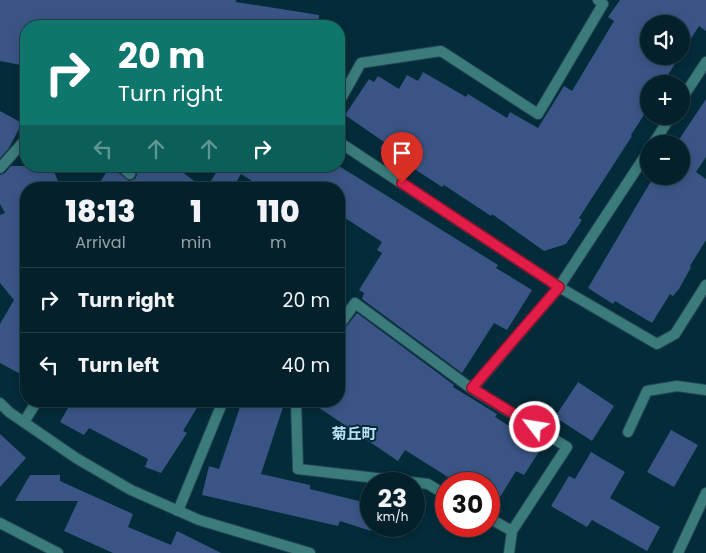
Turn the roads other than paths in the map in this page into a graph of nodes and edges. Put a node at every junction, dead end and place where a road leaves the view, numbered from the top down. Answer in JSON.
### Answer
{"nodes":[{"id":1,"x":598,"y":0,"type":"edge"},
{"id":2,"x":706,"y":62,"type":"edge"},
{"id":3,"x":690,"y":86,"type":"edge"},
{"id":4,"x":345,"y":92,"type":"edge"},
{"id":5,"x":20,"y":146,"type":"edge"},
{"id":6,"x":345,"y":146,"type":"edge"},
{"id":7,"x":640,"y":164,"type":"edge"},
{"id":8,"x":0,"y":168,"type":"edge"},
{"id":9,"x":128,"y":172,"type":"edge"},
{"id":10,"x":130,"y":174,"type":"dead end"},
{"id":11,"x":706,"y":285,"type":"edge"},
{"id":12,"x":559,"y":287,"type":"junction"},
{"id":13,"x":345,"y":317,"type":"edge"},
{"id":14,"x":472,"y":388,"type":"junction"},
{"id":15,"x":706,"y":390,"type":"edge"},
{"id":16,"x":0,"y":403,"type":"edge"},
{"id":17,"x":34,"y":407,"type":"edge"},
{"id":18,"x":221,"y":407,"type":"edge"},
{"id":19,"x":296,"y":407,"type":"edge"},
{"id":20,"x":5,"y":414,"type":"edge"},
{"id":21,"x":24,"y":422,"type":"junction"},
{"id":22,"x":628,"y":432,"type":"dead end"},
{"id":23,"x":435,"y":488,"type":"edge"},
{"id":24,"x":706,"y":493,"type":"edge"},
{"id":25,"x":178,"y":511,"type":"junction"},
{"id":26,"x":0,"y":523,"type":"edge"},
{"id":27,"x":500,"y":524,"type":"edge"},
{"id":28,"x":512,"y":531,"type":"junction"},
{"id":29,"x":58,"y":553,"type":"edge"},
{"id":30,"x":310,"y":553,"type":"edge"},
{"id":31,"x":509,"y":553,"type":"edge"},
{"id":32,"x":678,"y":553,"type":"edge"}],
"edges":[{"from":1,"to":4,"type":"street"},
{"from":2,"to":3,"type":"street"},
{"from":5,"to":8,"type":"street"},
{"from":6,"to":12,"type":"street"},
{"from":7,"to":12,"type":"street"},
{"from":9,"to":10,"type":"street"},
{"from":11,"to":12,"type":"street"},
{"from":12,"to":14,"type":"street"},
{"from":13,"to":14,"type":"street"},
{"from":14,"to":28,"type":"street"},
{"from":15,"to":22,"type":"street"},
{"from":16,"to":20,"type":"street"},
{"from":17,"to":21,"type":"street"},
{"from":18,"to":25,"type":"street"},
{"from":19,"to":23,"type":"street"},
{"from":20,"to":21,"type":"street"},
{"from":21,"to":25,"type":"street"},
{"from":24,"to":32,"type":"street"},
{"from":25,"to":30,"type":"street"},
{"from":26,"to":29,"type":"street"},
{"from":27,"to":28,"type":"street"},
{"from":28,"to":31,"type":"street"}]}
